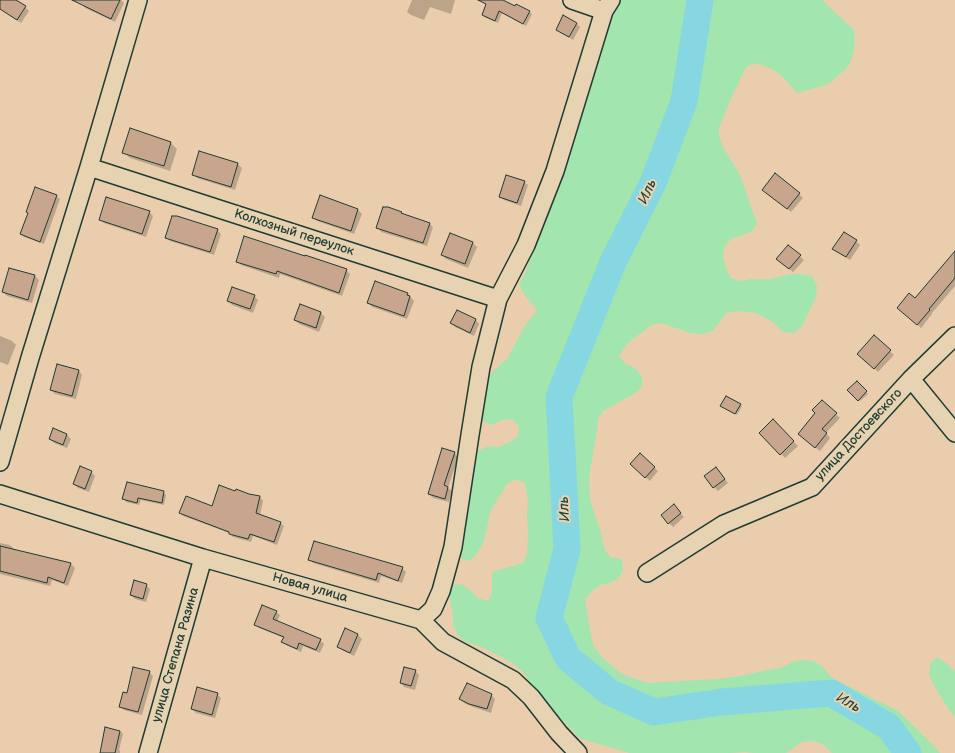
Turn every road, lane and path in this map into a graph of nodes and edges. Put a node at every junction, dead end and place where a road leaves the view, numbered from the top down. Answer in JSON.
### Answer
{"nodes":[{"id":1,"x":138,"y":0,"type":"edge"},
{"id":2,"x":572,"y":0,"type":"edge"},
{"id":3,"x":607,"y":6,"type":"edge"},
{"id":4,"x":90,"y":167,"type":"junction"},
{"id":5,"x":498,"y":299,"type":"junction"},
{"id":6,"x":955,"y":336,"type":"edge"},
{"id":7,"x":911,"y":379,"type":"junction"},
{"id":8,"x":955,"y":433,"type":"edge"},
{"id":9,"x":0,"y":462,"type":"edge"},
{"id":10,"x":0,"y":494,"type":"edge"},
{"id":11,"x":203,"y":558,"type":"junction"},
{"id":12,"x":647,"y":573,"type":"dead end"},
{"id":13,"x":421,"y":620,"type":"junction"},
{"id":14,"x":148,"y":753,"type":"edge"},
{"id":15,"x":578,"y":753,"type":"edge"}],
"edges":[{"from":1,"to":4,"type":"street"},
{"from":2,"to":3,"type":"street"},
{"from":3,"to":5,"type":"street"},
{"from":4,"to":5,"type":"street","name":"Колхозный переулок"},
{"from":4,"to":9,"type":"street"},
{"from":5,"to":13,"type":"street"},
{"from":6,"to":7,"type":"street","name":"улица Достоевского"},
{"from":7,"to":8,"type":"street"},
{"from":7,"to":12,"type":"street","name":"улица Достоевского"},
{"from":10,"to":11,"type":"street","name":"Новая улица"},
{"from":11,"to":13,"type":"street","name":"Новая улица"},
{"from":11,"to":14,"type":"street","name":"улица Степана Разина"},
{"from":13,"to":15,"type":"street","name":"Новая улица"}]}
